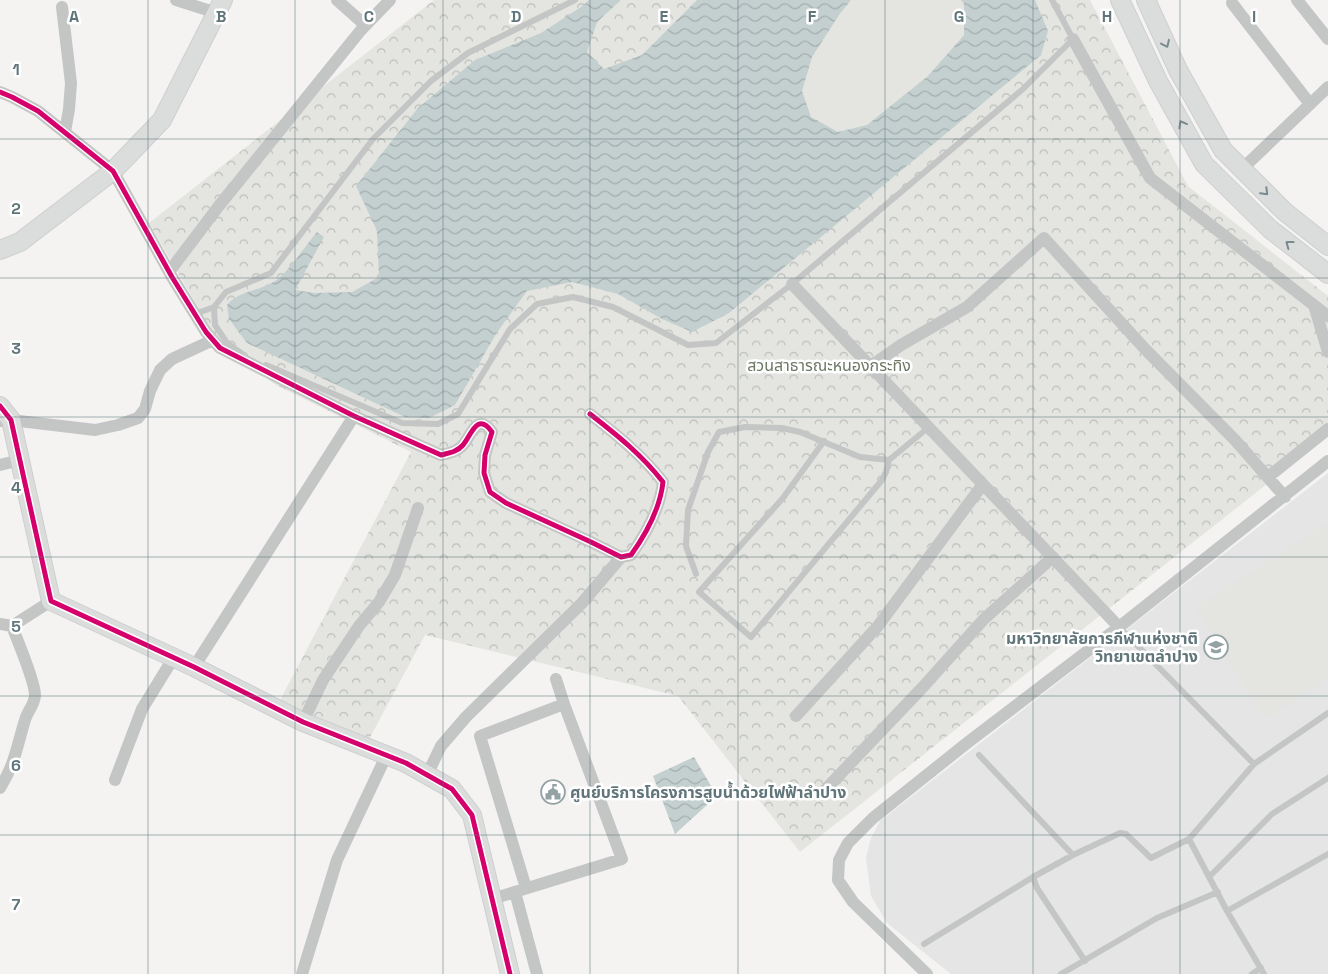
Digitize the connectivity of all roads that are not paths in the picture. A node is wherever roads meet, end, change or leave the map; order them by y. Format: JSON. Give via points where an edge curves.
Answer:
{"nodes":[{"id":1,"x":176,"y":0,"type":"edge"},
{"id":2,"x":337,"y":0,"type":"edge"},
{"id":3,"x":390,"y":0,"type":"edge"},
{"id":4,"x":575,"y":0,"type":"edge"},
{"id":5,"x":1052,"y":0,"type":"edge"},
{"id":6,"x":1120,"y":0,"type":"edge"},
{"id":7,"x":1297,"y":0,"type":"edge"},
{"id":8,"x":1148,"y":1,"type":"edge"},
{"id":9,"x":1232,"y":3,"type":"dead end"},
{"id":10,"x":220,"y":6,"type":"edge"},
{"id":11,"x":62,"y":7,"type":"dead end"},
{"id":12,"x":365,"y":25,"type":"junction"},
{"id":13,"x":1074,"y":39,"type":"junction"},
{"id":14,"x":1328,"y":39,"type":"edge"},
{"id":15,"x":1328,"y":88,"type":"edge"},
{"id":16,"x":0,"y":92,"type":"edge"},
{"id":17,"x":1310,"y":104,"type":"junction"},
{"id":18,"x":65,"y":132,"type":"junction"},
{"id":19,"x":1242,"y":169,"type":"junction"},
{"id":20,"x":113,"y":171,"type":"junction"},
{"id":21,"x":1328,"y":246,"type":"edge"},
{"id":22,"x":0,"y":250,"type":"edge"},
{"id":23,"x":169,"y":272,"type":"junction"},
{"id":24,"x":1328,"y":274,"type":"edge"},
{"id":25,"x":792,"y":284,"type":"junction"},
{"id":26,"x":1314,"y":305,"type":"junction"},
{"id":27,"x":214,"y":307,"type":"junction"},
{"id":28,"x":195,"y":314,"type":"junction"},
{"id":29,"x":1328,"y":316,"type":"edge"},
{"id":30,"x":213,"y":340,"type":"junction"},
{"id":31,"x":1328,"y":352,"type":"edge"},
{"id":32,"x":871,"y":366,"type":"junction"},
{"id":33,"x":0,"y":406,"type":"edge"},
{"id":34,"x":590,"y":414,"type":"dead end"},
{"id":35,"x":354,"y":416,"type":"junction"},
{"id":36,"x":5,"y":420,"type":"edge"},
{"id":37,"x":929,"y":427,"type":"junction"},
{"id":38,"x":1328,"y":429,"type":"edge"},
{"id":39,"x":824,"y":442,"type":"junction"},
{"id":40,"x":20,"y":460,"type":"junction"},
{"id":41,"x":889,"y":460,"type":"junction"},
{"id":42,"x":1328,"y":461,"type":"edge"},
{"id":43,"x":0,"y":465,"type":"edge"},
{"id":44,"x":1268,"y":477,"type":"junction"},
{"id":45,"x":983,"y":484,"type":"junction"},
{"id":46,"x":1285,"y":497,"type":"junction"},
{"id":47,"x":418,"y":508,"type":"dead end"},
{"id":48,"x":1053,"y":557,"type":"junction"},
{"id":49,"x":621,"y":558,"type":"junction"},
{"id":50,"x":696,"y":574,"type":"dead end"},
{"id":51,"x":50,"y":601,"type":"junction"},
{"id":52,"x":6,"y":625,"type":"edge"},
{"id":53,"x":1119,"y":627,"type":"junction"},
{"id":54,"x":174,"y":657,"type":"junction"},
{"id":55,"x":194,"y":667,"type":"junction"},
{"id":56,"x":556,"y":679,"type":"dead end"},
{"id":57,"x":564,"y":704,"type":"junction"},
{"id":58,"x":1328,"y":713,"type":"edge"},
{"id":59,"x":796,"y":716,"type":"dead end"},
{"id":60,"x":304,"y":722,"type":"junction"},
{"id":61,"x":387,"y":754,"type":"junction"},
{"id":62,"x":979,"y":755,"type":"dead end"},
{"id":63,"x":1254,"y":764,"type":"junction"},
{"id":64,"x":427,"y":775,"type":"junction"},
{"id":65,"x":1328,"y":778,"type":"edge"},
{"id":66,"x":115,"y":780,"type":"dead end"},
{"id":67,"x":0,"y":788,"type":"edge"},
{"id":68,"x":826,"y":789,"type":"dead end"},
{"id":69,"x":1189,"y":840,"type":"junction"},
{"id":70,"x":1328,"y":854,"type":"edge"},
{"id":71,"x":1073,"y":855,"type":"junction"},
{"id":72,"x":1209,"y":876,"type":"junction"},
{"id":73,"x":1033,"y":877,"type":"junction"},
{"id":74,"x":521,"y":890,"type":"junction"},
{"id":75,"x":1218,"y":892,"type":"junction"},
{"id":76,"x":492,"y":899,"type":"junction"},
{"id":77,"x":1227,"y":911,"type":"junction"},
{"id":78,"x":924,"y":944,"type":"dead end"},
{"id":79,"x":1085,"y":961,"type":"junction"},
{"id":80,"x":1262,"y":971,"type":"edge"},
{"id":81,"x":302,"y":974,"type":"edge"},
{"id":82,"x":510,"y":974,"type":"edge"},
{"id":83,"x":537,"y":974,"type":"edge"},
{"id":84,"x":927,"y":974,"type":"edge"},
{"id":85,"x":1061,"y":974,"type":"edge"},
{"id":86,"x":1252,"y":974,"type":"edge"}],
"edges":[{"from":1,"to":10,"type":"street"},
{"from":2,"to":12,"type":"street"},
{"from":3,"to":12,"type":"street"},
{"from":4,"to":27,"type":"lane","via":[[468,53],[431,81],[374,139],[270,272],[226,292]]},
{"from":5,"to":13,"type":"lane"},
{"from":24,"to":6,"type":"street","one_way":true,"via":[[1270,229],[1204,164],[1158,81]]},
{"from":7,"to":14,"type":"street"},
{"from":8,"to":19,"type":"street","one_way":true,"via":[[1178,70],[1222,150]]},
{"from":9,"to":17,"type":"street"},
{"from":10,"to":20,"type":"street","via":[[162,120]]},
{"from":11,"to":18,"type":"street","via":[[71,83]]},
{"from":12,"to":23,"type":"street"},
{"from":13,"to":25,"type":"lane","via":[[1023,89]]},
{"from":13,"to":26,"type":"street","via":[[1150,178]]},
{"from":15,"to":17,"type":"street"},
{"from":16,"to":18,"type":"street","via":[[38,111]]},
{"from":17,"to":19,"type":"street"},
{"from":18,"to":20,"type":"street"},
{"from":19,"to":21,"type":"street","one_way":true,"via":[[1285,212]]},
{"from":20,"to":22,"type":"street","via":[[20,242]]},
{"from":20,"to":23,"type":"street"},
{"from":23,"to":28,"type":"street"},
{"from":25,"to":27,"type":"lane","via":[[716,343],[688,345],[614,307],[573,297],[537,304],[510,329],[458,414],[438,424],[402,423],[246,357],[227,343],[215,325]]},
{"from":25,"to":32,"type":"street"},
{"from":26,"to":29,"type":"street"},
{"from":26,"to":31,"type":"street"},
{"from":27,"to":28,"type":"lane"},
{"from":28,"to":30,"type":"street"},
{"from":30,"to":35,"type":"street","via":[[220,348]]},
{"from":30,"to":36,"type":"street","via":[[172,359],[160,370],[145,409],[138,418],[94,430]]},
{"from":32,"to":37,"type":"street"},
{"from":32,"to":44,"type":"street","via":[[967,307],[1044,238]]},
{"from":33,"to":36,"type":"street"},
{"from":34,"to":49,"type":"street","via":[[624,440],[663,482],[656,513],[630,555]]},
{"from":35,"to":49,"type":"street","via":[[442,455],[453,453],[462,446],[474,426],[488,426],[492,432],[484,473],[490,492],[506,503]]},
{"from":35,"to":55,"type":"street"},
{"from":36,"to":40,"type":"street"},
{"from":37,"to":41,"type":"lane"},
{"from":37,"to":45,"type":"street"},
{"from":38,"to":44,"type":"street"},
{"from":39,"to":41,"type":"lane","via":[[860,457]]},
{"from":39,"to":41,"type":"lane","via":[[783,498],[699,592],[751,637],[882,480]]},
{"from":39,"to":50,"type":"lane","via":[[782,428],[745,427],[719,432],[708,452],[688,510],[686,546]]},
{"from":40,"to":43,"type":"street"},
{"from":40,"to":51,"type":"street"},
{"from":42,"to":46,"type":"street"},
{"from":44,"to":46,"type":"street"},
{"from":45,"to":48,"type":"street"},
{"from":45,"to":59,"type":"street","via":[[878,626]]},
{"from":46,"to":53,"type":"street"},
{"from":47,"to":60,"type":"street","via":[[395,575],[323,680]]},
{"from":48,"to":53,"type":"street"},
{"from":48,"to":68,"type":"street","via":[[984,619]]},
{"from":49,"to":64,"type":"street","via":[[582,603],[460,724],[441,746]]},
{"from":51,"to":52,"type":"street"},
{"from":51,"to":54,"type":"street"},
{"from":52,"to":67,"type":"street","via":[[34,686],[35,697],[25,719],[18,751]]},
{"from":53,"to":63,"type":"lane"},
{"from":53,"to":84,"type":"street","via":[[872,818],[848,843],[839,860],[838,880],[853,902]]},
{"from":54,"to":55,"type":"street"},
{"from":54,"to":66,"type":"street","via":[[142,708]]},
{"from":55,"to":60,"type":"street"},
{"from":56,"to":57,"type":"street"},
{"from":57,"to":74,"type":"street","via":[[480,736]]},
{"from":57,"to":74,"type":"street","via":[[622,859]]},
{"from":58,"to":63,"type":"lane"},
{"from":60,"to":61,"type":"street"},
{"from":61,"to":64,"type":"street"},
{"from":61,"to":81,"type":"street","via":[[336,860]]},
{"from":62,"to":71,"type":"lane"},
{"from":63,"to":69,"type":"lane"},
{"from":64,"to":76,"type":"street","via":[[452,789],[472,815]]},
{"from":65,"to":72,"type":"lane","via":[[1272,814]]},
{"from":69,"to":71,"type":"lane","via":[[1151,858],[1126,834],[1120,833]]},
{"from":69,"to":72,"type":"lane"},
{"from":70,"to":77,"type":"lane"},
{"from":71,"to":73,"type":"lane"},
{"from":72,"to":75,"type":"lane"},
{"from":73,"to":78,"type":"lane"},
{"from":73,"to":79,"type":"lane"},
{"from":74,"to":76,"type":"street"},
{"from":74,"to":83,"type":"street"},
{"from":75,"to":77,"type":"lane"},
{"from":75,"to":79,"type":"lane","via":[[1158,918]]},
{"from":76,"to":82,"type":"street"},
{"from":77,"to":80,"type":"lane"},
{"from":79,"to":85,"type":"lane"},
{"from":80,"to":86,"type":"lane"}]}
